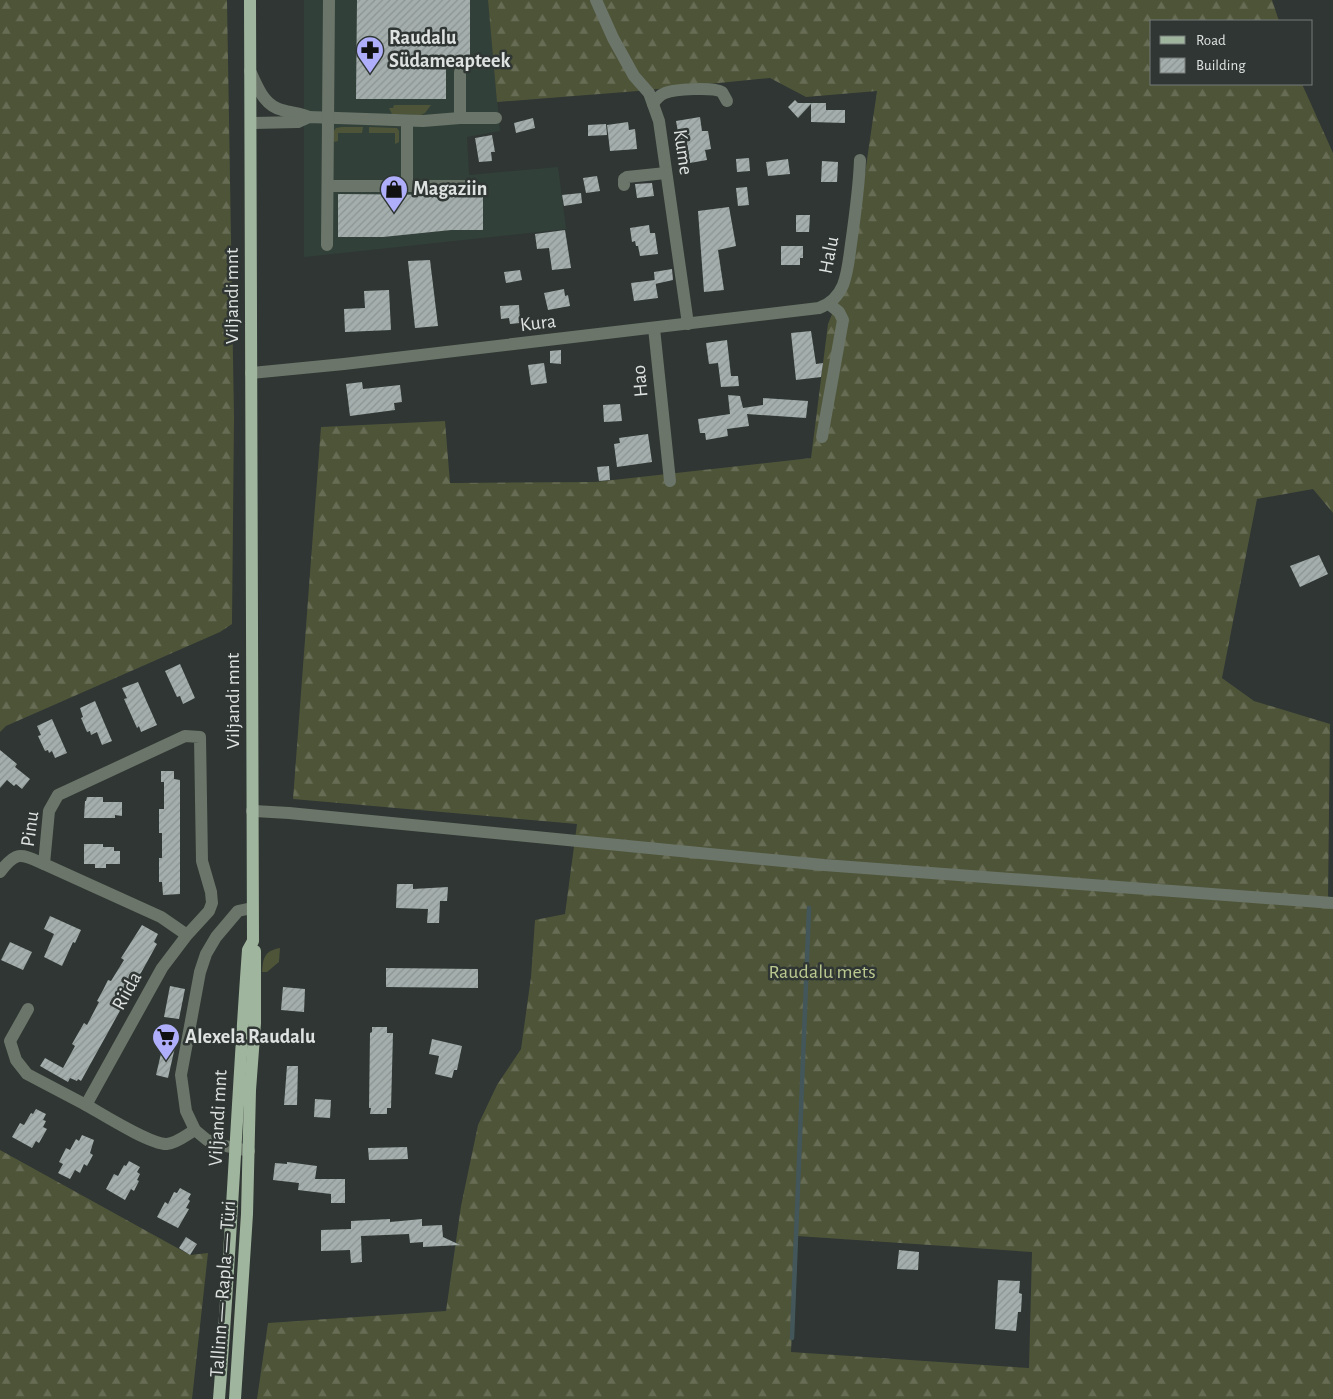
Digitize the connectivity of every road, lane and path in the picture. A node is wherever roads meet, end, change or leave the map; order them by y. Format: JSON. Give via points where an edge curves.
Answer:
{"nodes":[{"id":1,"x":250,"y":0,"type":"edge"},
{"id":2,"x":329,"y":0,"type":"edge"},
{"id":3,"x":596,"y":0,"type":"edge"},
{"id":4,"x":250,"y":71,"type":"junction"},
{"id":5,"x":460,"y":72,"type":"dead end"},
{"id":6,"x":727,"y":102,"type":"dead end"},
{"id":7,"x":653,"y":104,"type":"junction"},
{"id":8,"x":309,"y":117,"type":"junction"},
{"id":9,"x":329,"y":118,"type":"junction"},
{"id":10,"x":460,"y":118,"type":"junction"},
{"id":11,"x":496,"y":118,"type":"dead end"},
{"id":12,"x":407,"y":121,"type":"junction"},
{"id":13,"x":250,"y":123,"type":"junction"},
{"id":14,"x":860,"y":160,"type":"dead end"},
{"id":15,"x":666,"y":173,"type":"junction"},
{"id":16,"x":624,"y":185,"type":"dead end"},
{"id":17,"x":328,"y":186,"type":"junction"},
{"id":18,"x":407,"y":186,"type":"junction"},
{"id":19,"x":465,"y":186,"type":"dead end"},
{"id":20,"x":327,"y":245,"type":"dead end"},
{"id":21,"x":829,"y":304,"type":"junction"},
{"id":22,"x":688,"y":324,"type":"junction"},
{"id":23,"x":654,"y":328,"type":"junction"},
{"id":24,"x":251,"y":373,"type":"junction"},
{"id":25,"x":822,"y":437,"type":"dead end"},
{"id":26,"x":670,"y":481,"type":"dead end"},
{"id":27,"x":200,"y":737,"type":"joint"},
{"id":28,"x":252,"y":811,"type":"junction"},
{"id":29,"x":44,"y":864,"type":"junction"},
{"id":30,"x":0,"y":872,"type":"edge"},
{"id":31,"x":1333,"y":903,"type":"edge"},
{"id":32,"x":252,"y":908,"type":"junction"},
{"id":33,"x":187,"y":936,"type":"junction"},
{"id":34,"x":253,"y":941,"type":"junction"},
{"id":35,"x":28,"y":1009,"type":"dead end"},
{"id":36,"x":5,"y":1041,"type":"edge"},
{"id":37,"x":86,"y":1106,"type":"junction"},
{"id":38,"x":195,"y":1130,"type":"junction"},
{"id":39,"x":235,"y":1149,"type":"junction"},
{"id":40,"x":249,"y":1151,"type":"junction"},
{"id":41,"x":224,"y":1346,"type":"junction"},
{"id":42,"x":213,"y":1399,"type":"edge"},
{"id":43,"x":219,"y":1399,"type":"edge"},
{"id":44,"x":235,"y":1399,"type":"edge"}],
"edges":[{"from":1,"to":4,"type":"main road","name":"Viljandi mnt"},
{"from":2,"to":9,"type":"street"},
{"from":3,"to":7,"type":"street","name":"Kume","via":[[613,38]]},
{"from":4,"to":8,"type":"street","via":[[266,102],[283,111]]},
{"from":4,"to":13,"type":"main road","name":"Viljandi mnt"},
{"from":5,"to":10,"type":"street"},
{"from":6,"to":7,"type":"street","via":[[722,92],[713,89],[669,92],[659,96]]},
{"from":7,"to":15,"type":"street","name":"Kume","via":[[659,121]]},
{"from":8,"to":9,"type":"street"},
{"from":8,"to":13,"type":"street","via":[[298,122]]},
{"from":9,"to":12,"type":"street"},
{"from":9,"to":17,"type":"street"},
{"from":10,"to":11,"type":"street"},
{"from":10,"to":12,"type":"street"},
{"from":12,"to":18,"type":"street"},
{"from":13,"to":24,"type":"main road","name":"Viljandi mnt"},
{"from":14,"to":21,"type":"street","name":"Halu","via":[[858,200],[847,273],[843,286]]},
{"from":15,"to":16,"type":"street","via":[[626,177]]},
{"from":15,"to":22,"type":"street","name":"Kume"},
{"from":17,"to":18,"type":"street"},
{"from":17,"to":20,"type":"street"},
{"from":18,"to":19,"type":"street"},
{"from":21,"to":22,"type":"street","name":"Kura"},
{"from":21,"to":25,"type":"street","name":"Halu","via":[[843,320]]},
{"from":22,"to":23,"type":"street","name":"Kura"},
{"from":23,"to":24,"type":"street","name":"Kura"},
{"from":23,"to":26,"type":"street","name":"Hao"},
{"from":24,"to":28,"type":"main road","name":"Viljandi mnt"},
{"from":27,"to":29,"type":"street","name":"Pinu","via":[[186,736],[58,795],[49,811]]},
{"from":27,"to":33,"type":"street","name":"Riida","via":[[202,861],[212,903]]},
{"from":28,"to":31,"type":"street","via":[[824,865]]},
{"from":28,"to":32,"type":"main road","name":"Viljandi mnt"},
{"from":29,"to":30,"type":"street","via":[[23,855],[15,856]]},
{"from":29,"to":33,"type":"street","name":"Pinu","via":[[160,917]]},
{"from":32,"to":34,"type":"main road","name":"Viljandi mnt"},
{"from":32,"to":38,"type":"street","via":[[238,911],[227,923],[206,954],[200,972],[181,1075],[186,1111]]},
{"from":33,"to":37,"type":"street","name":"Riida","via":[[162,968]]},
{"from":34,"to":39,"type":"main road","name":"Viljandi mnt","via":[[248,950]]},
{"from":34,"to":40,"type":"main road","name":"Tallinn — Rapla — Türi","via":[[256,954],[255,1013]]},
{"from":35,"to":36,"type":"street"},
{"from":36,"to":37,"type":"street","via":[[27,1074]]},
{"from":37,"to":38,"type":"street","via":[[152,1141],[164,1144],[173,1143]]},
{"from":38,"to":39,"type":"street","via":[[207,1140]]},
{"from":39,"to":40,"type":"street"},
{"from":39,"to":41,"type":"main road","name":"Viljandi mnt"},
{"from":40,"to":44,"type":"main road","name":"Tallinn — Rapla — Türi"},
{"from":41,"to":42,"type":"street"},
{"from":41,"to":43,"type":"main road","name":"Viljandi mnt"}]}
